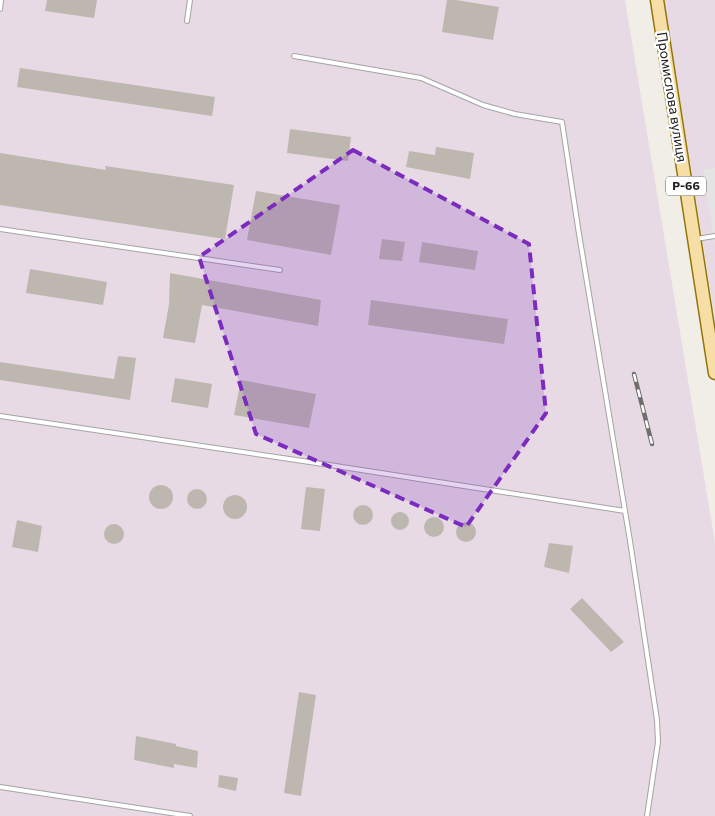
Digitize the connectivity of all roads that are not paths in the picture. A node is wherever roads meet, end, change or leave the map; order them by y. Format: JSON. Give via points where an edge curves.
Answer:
{"nodes":[{"id":1,"x":1,"y":0,"type":"edge"},
{"id":2,"x":190,"y":0,"type":"edge"},
{"id":3,"x":657,"y":0,"type":"edge"},
{"id":4,"x":0,"y":9,"type":"edge"},
{"id":5,"x":187,"y":21,"type":"dead end"},
{"id":6,"x":294,"y":56,"type":"dead end"},
{"id":7,"x":0,"y":229,"type":"edge"},
{"id":8,"x":715,"y":236,"type":"edge"},
{"id":9,"x":694,"y":240,"type":"junction"},
{"id":10,"x":280,"y":270,"type":"dead end"},
{"id":11,"x":712,"y":339,"type":"edge"},
{"id":12,"x":715,"y":373,"type":"edge"},
{"id":13,"x":0,"y":416,"type":"edge"},
{"id":14,"x":625,"y":511,"type":"junction"},
{"id":15,"x":0,"y":787,"type":"edge"},
{"id":16,"x":190,"y":816,"type":"edge"},
{"id":17,"x":647,"y":816,"type":"edge"}],
"edges":[{"from":1,"to":4,"type":"lane"},
{"from":2,"to":5,"type":"lane"},
{"from":3,"to":9,"type":"main road","name":"Промислова вулиця","number":"Р-66"},
{"from":6,"to":14,"type":"lane","via":[[421,78],[483,105],[562,122]]},
{"from":7,"to":10,"type":"lane"},
{"from":8,"to":9,"type":"lane"},
{"from":9,"to":11,"type":"main road","name":"Промислова вулиця","number":"Р-66"},
{"from":11,"to":12,"type":"main road","name":"Промислова вулиця","number":"Р-66"},
{"from":13,"to":14,"type":"lane"},
{"from":14,"to":17,"type":"lane","via":[[657,720],[658,742]]},
{"from":15,"to":16,"type":"lane"}]}
